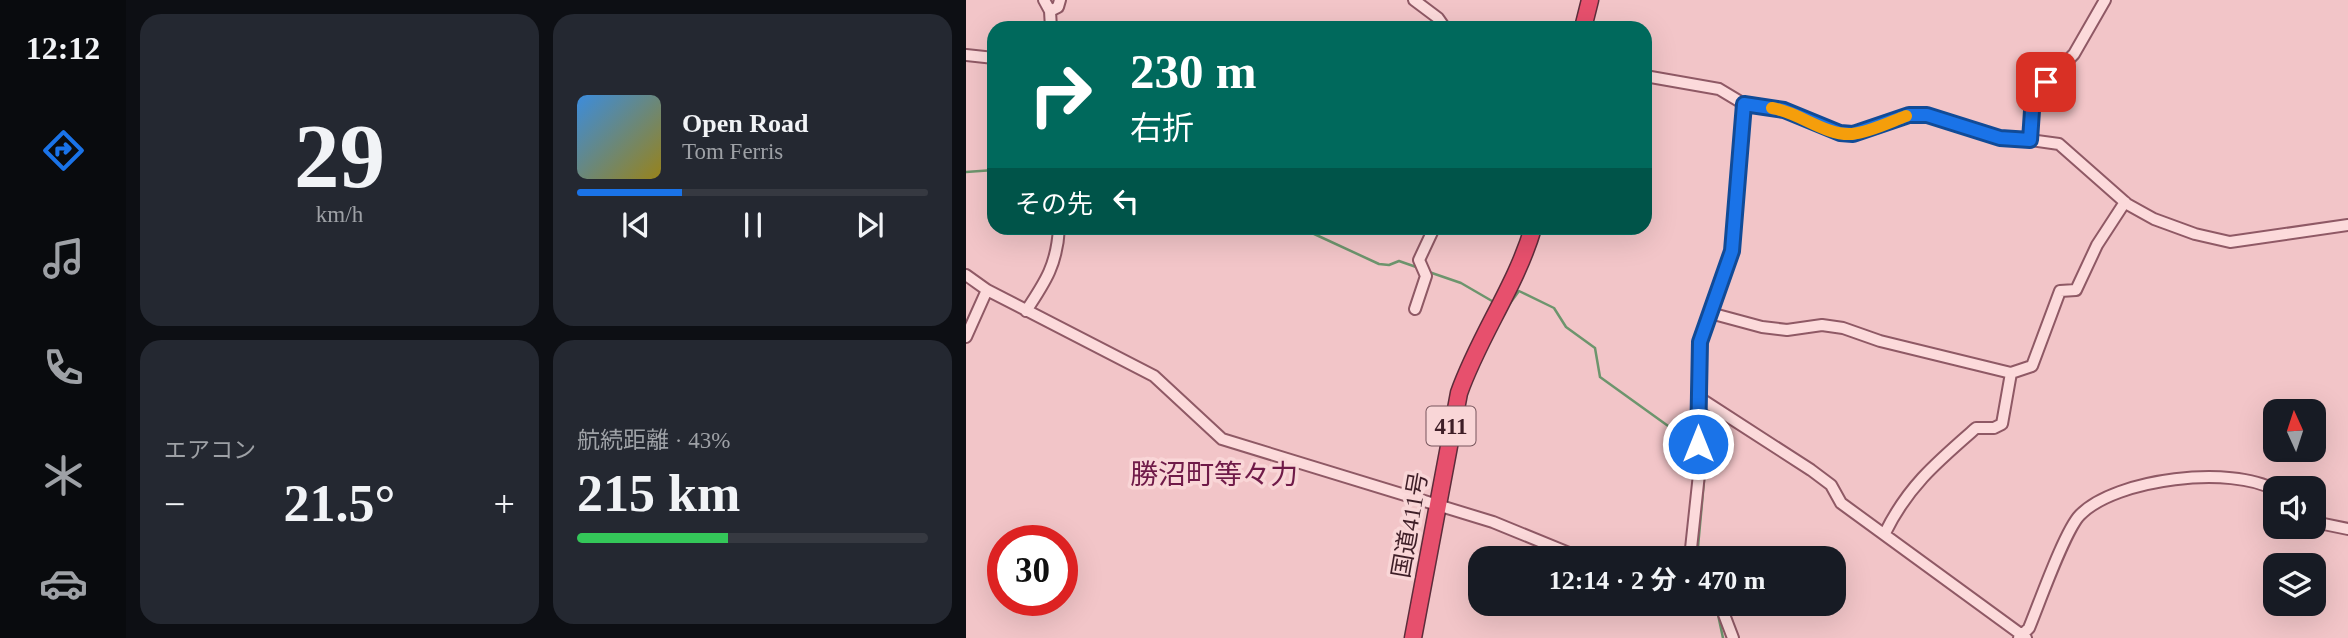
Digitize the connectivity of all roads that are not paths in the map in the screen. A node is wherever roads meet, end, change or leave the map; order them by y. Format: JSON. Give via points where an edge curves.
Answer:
{"nodes":[{"id":1,"x":1044,"y":0,"type":"edge"},
{"id":2,"x":1060,"y":0,"type":"edge"},
{"id":3,"x":1414,"y":0,"type":"edge"},
{"id":4,"x":1590,"y":0,"type":"edge"},
{"id":5,"x":2105,"y":0,"type":"edge"},
{"id":6,"x":1050,"y":11,"type":"junction"},
{"id":7,"x":1051,"y":21,"type":"edge"},
{"id":8,"x":1440,"y":21,"type":"edge"},
{"id":9,"x":1585,"y":21,"type":"edge"},
{"id":10,"x":966,"y":55,"type":"edge"},
{"id":11,"x":987,"y":57,"type":"edge"},
{"id":12,"x":1652,"y":77,"type":"edge"},
{"id":13,"x":1744,"y":104,"type":"junction"},
{"id":14,"x":2030,"y":140,"type":"junction"},
{"id":15,"x":2124,"y":202,"type":"junction"},
{"id":16,"x":2348,"y":225,"type":"edge"},
{"id":17,"x":1059,"y":235,"type":"edge"},
{"id":18,"x":1431,"y":235,"type":"edge"},
{"id":19,"x":1531,"y":235,"type":"edge"},
{"id":20,"x":966,"y":275,"type":"edge"},
{"id":21,"x":987,"y":290,"type":"junction"},
{"id":22,"x":1415,"y":309,"type":"dead end"},
{"id":23,"x":1026,"y":311,"type":"junction"},
{"id":24,"x":1710,"y":313,"type":"junction"},
{"id":25,"x":966,"y":337,"type":"edge"},
{"id":26,"x":2011,"y":373,"type":"junction"},
{"id":27,"x":1698,"y":397,"type":"junction"},
{"id":28,"x":2263,"y":484,"type":"edge"},
{"id":29,"x":1438,"y":505,"type":"junction"},
{"id":30,"x":2326,"y":524,"type":"edge"},
{"id":31,"x":2348,"y":529,"type":"edge"},
{"id":32,"x":1885,"y":533,"type":"junction"},
{"id":33,"x":1552,"y":546,"type":"edge"},
{"id":34,"x":1691,"y":546,"type":"edge"},
{"id":35,"x":1725,"y":616,"type":"edge"},
{"id":36,"x":2023,"y":637,"type":"edge"},
{"id":37,"x":1413,"y":638,"type":"edge"},
{"id":38,"x":1733,"y":638,"type":"edge"}],
"edges":[{"from":1,"to":6,"type":"street"},
{"from":2,"to":6,"type":"street"},
{"from":3,"to":8,"type":"street"},
{"from":4,"to":9,"type":"highway"},
{"from":5,"to":14,"type":"street","via":[[2074,54],[2033,96]]},
{"from":6,"to":7,"type":"street"},
{"from":10,"to":11,"type":"street"},
{"from":12,"to":13,"type":"street","via":[[1719,89]]},
{"from":13,"to":14,"type":"street","via":[[1784,110],[1840,133],[1853,134],[1909,115],[1927,115],[2000,138]]},
{"from":13,"to":24,"type":"street","via":[[1732,251]]},
{"from":14,"to":15,"type":"street","via":[[2059,144]]},
{"from":15,"to":16,"type":"street","via":[[2154,219],[2230,242]]},
{"from":15,"to":26,"type":"street","via":[[2076,290],[2060,290],[2032,366]]},
{"from":17,"to":23,"type":"street","via":[[1058,254]]},
{"from":18,"to":22,"type":"street","via":[[1419,260],[1426,276]]},
{"from":19,"to":29,"type":"highway","name":"国道411号","number":"411","via":[[1517,273],[1458,393]]},
{"from":20,"to":21,"type":"street"},
{"from":21,"to":23,"type":"street"},
{"from":21,"to":25,"type":"street"},
{"from":23,"to":29,"type":"street","via":[[1154,376],[1222,439]]},
{"from":24,"to":26,"type":"street","via":[[1787,330],[1822,325],[1843,328]]},
{"from":24,"to":27,"type":"street","via":[[1700,342]]},
{"from":26,"to":32,"type":"street","via":[[2002,424],[1976,428],[1921,475]]},
{"from":27,"to":32,"type":"street","via":[[1811,470],[1830,485],[1842,503]]},
{"from":27,"to":34,"type":"street","via":[[1699,474]]},
{"from":28,"to":36,"type":"street","via":[[2255,480],[2154,482],[2092,506],[2076,521]]},
{"from":29,"to":33,"type":"street"},
{"from":29,"to":37,"type":"highway","name":"国道411号","number":"411"},
{"from":30,"to":31,"type":"street"},
{"from":32,"to":36,"type":"street"},
{"from":35,"to":38,"type":"street"}]}
